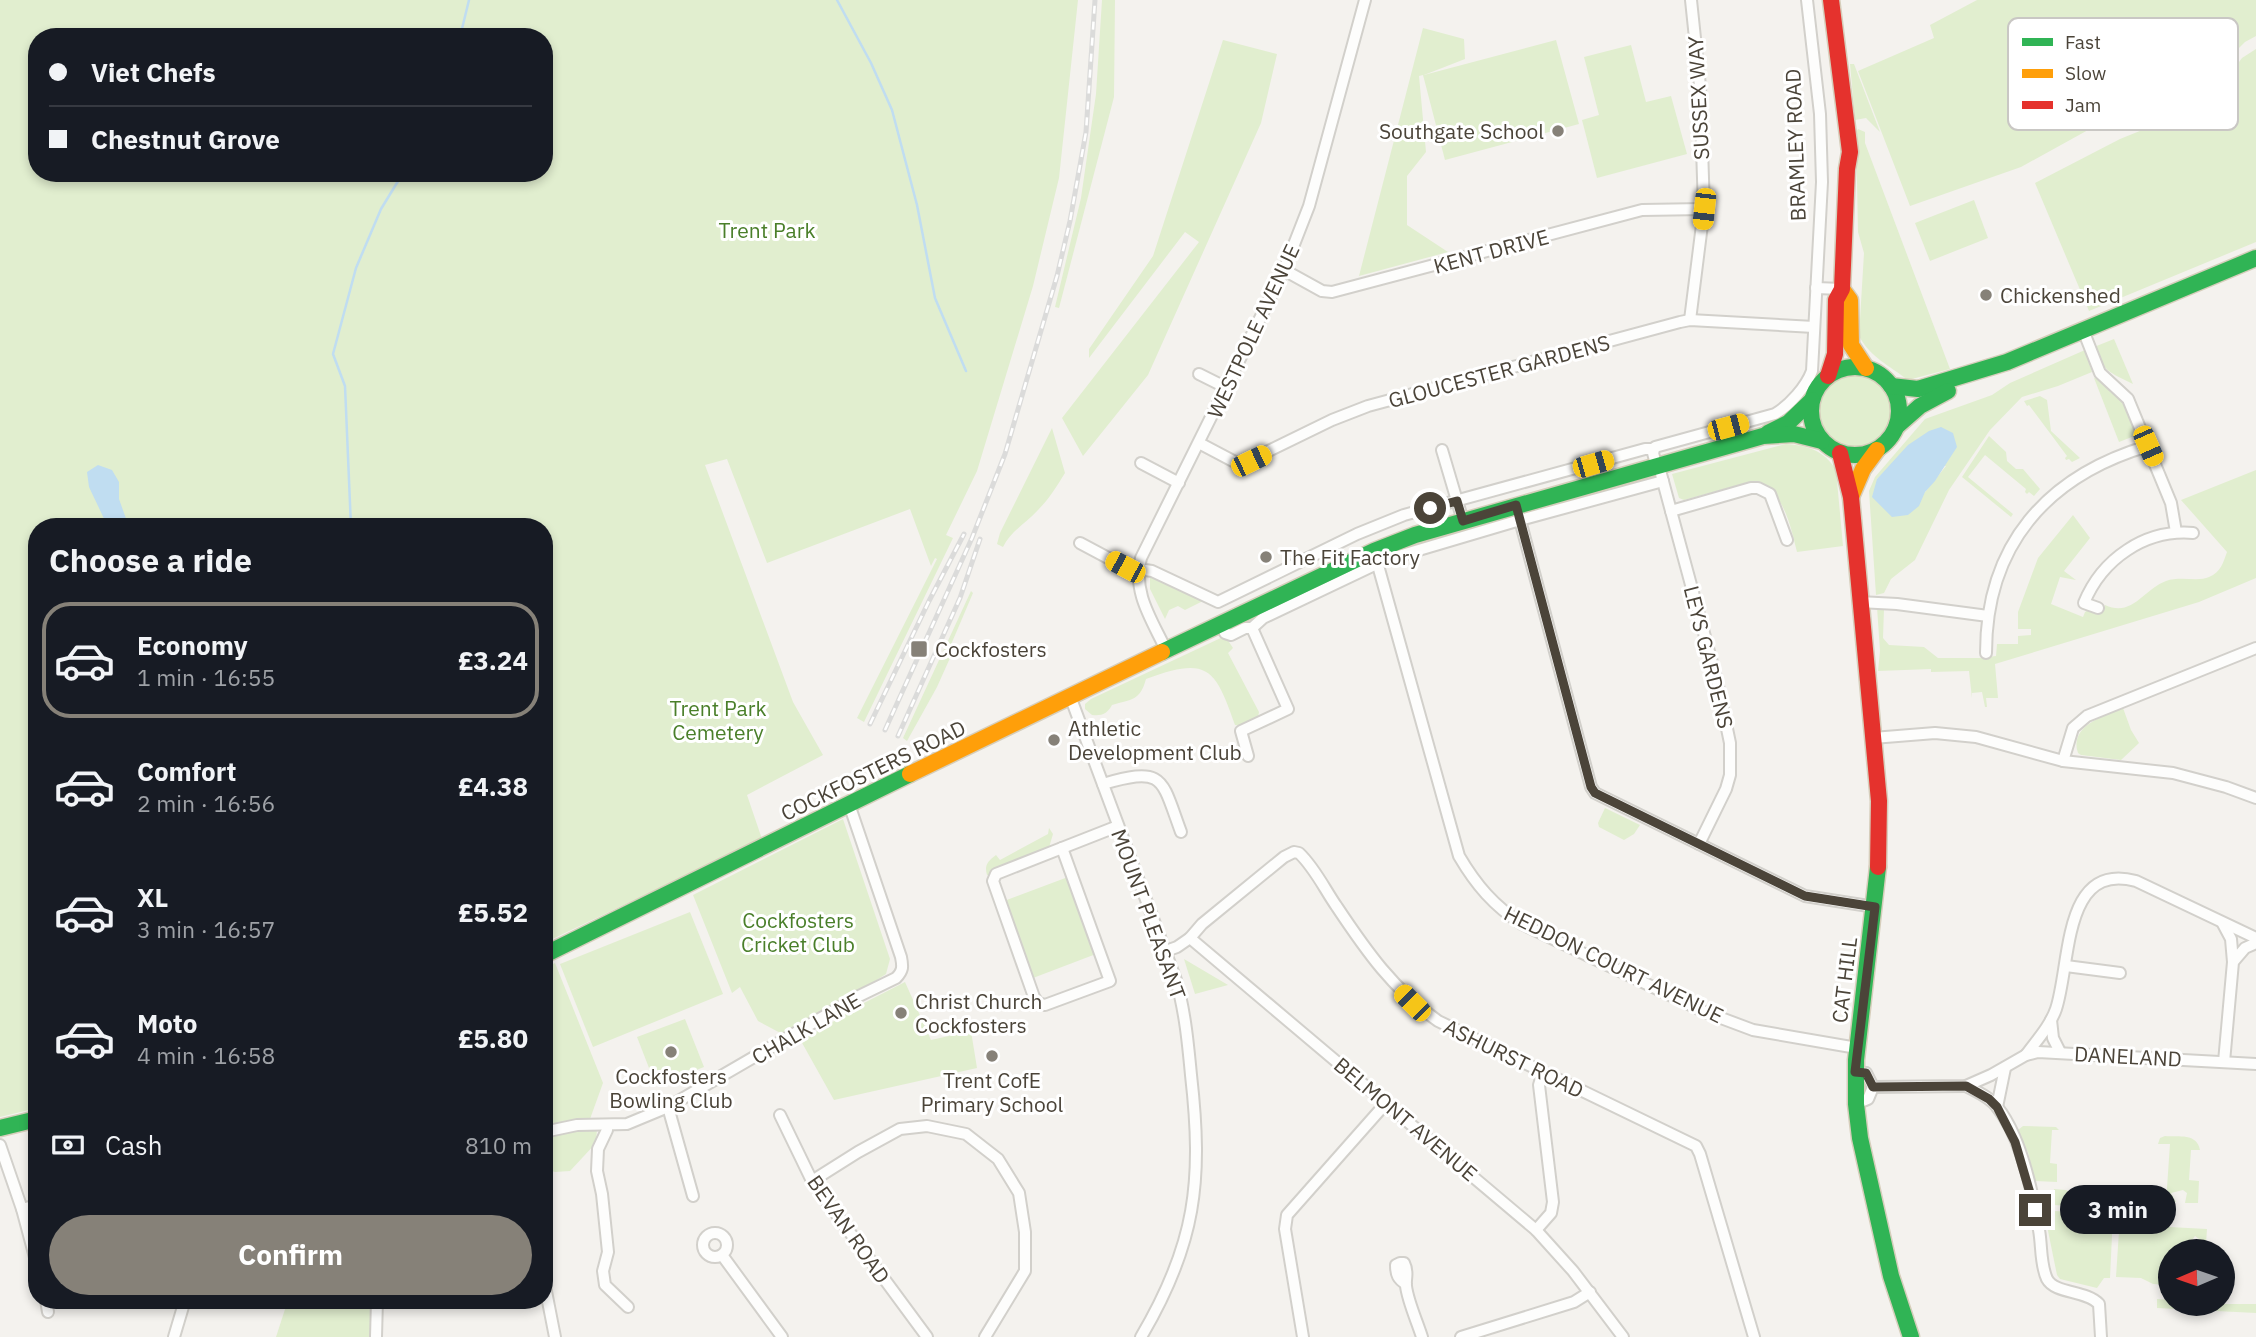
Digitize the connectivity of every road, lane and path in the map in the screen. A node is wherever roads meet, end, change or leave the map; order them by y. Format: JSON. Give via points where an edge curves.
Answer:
{"nodes":[{"id":1,"x":1365,"y":0,"type":"edge"},
{"id":2,"x":1691,"y":0,"type":"edge"},
{"id":3,"x":1807,"y":0,"type":"edge"},
{"id":4,"x":1831,"y":0,"type":"edge"},
{"id":5,"x":1704,"y":209,"type":"junction"},
{"id":6,"x":2256,"y":258,"type":"edge"},
{"id":7,"x":1284,"y":270,"type":"junction"},
{"id":8,"x":1816,"y":288,"type":"junction"},
{"id":9,"x":1842,"y":289,"type":"junction"},
{"id":10,"x":1690,"y":320,"type":"junction"},
{"id":11,"x":1814,"y":327,"type":"junction"},
{"id":12,"x":2082,"y":330,"type":"junction"},
{"id":13,"x":2007,"y":362,"type":"junction"},
{"id":14,"x":1866,"y":368,"type":"junction"},
{"id":15,"x":1199,"y":374,"type":"dead end"},
{"id":16,"x":1828,"y":376,"type":"junction"},
{"id":17,"x":1891,"y":386,"type":"junction"},
{"id":18,"x":1227,"y":388,"type":"junction"},
{"id":19,"x":1812,"y":400,"type":"junction"},
{"id":20,"x":1896,"y":427,"type":"junction"},
{"id":21,"x":1763,"y":436,"type":"junction"},
{"id":22,"x":1822,"y":441,"type":"junction"},
{"id":23,"x":1199,"y":443,"type":"junction"},
{"id":24,"x":2148,"y":446,"type":"junction"},
{"id":25,"x":1653,"y":449,"type":"junction"},
{"id":26,"x":1442,"y":450,"type":"dead end"},
{"id":27,"x":1877,"y":450,"type":"junction"},
{"id":28,"x":1840,"y":453,"type":"junction"},
{"id":29,"x":1141,"y":463,"type":"dead end"},
{"id":30,"x":1568,"y":471,"type":"junction"},
{"id":31,"x":1659,"y":472,"type":"junction"},
{"id":32,"x":1179,"y":483,"type":"junction"},
{"id":33,"x":1572,"y":491,"type":"junction"},
{"id":34,"x":1850,"y":497,"type":"junction"},
{"id":35,"x":1457,"y":501,"type":"junction"},
{"id":36,"x":1671,"y":511,"type":"junction"},
{"id":37,"x":1518,"y":512,"type":"junction"},
{"id":38,"x":1463,"y":521,"type":"junction"},
{"id":39,"x":1376,"y":526,"type":"junction"},
{"id":40,"x":2176,"y":532,"type":"junction"},
{"id":41,"x":2193,"y":533,"type":"dead end"},
{"id":42,"x":1787,"y":540,"type":"dead end"},
{"id":43,"x":1080,"y":543,"type":"dead end"},
{"id":44,"x":1379,"y":554,"type":"junction"},
{"id":45,"x":1138,"y":569,"type":"junction"},
{"id":46,"x":1859,"y":602,"type":"junction"},
{"id":47,"x":2098,"y":608,"type":"dead end"},
{"id":48,"x":1988,"y":616,"type":"junction"},
{"id":49,"x":1221,"y":624,"type":"junction"},
{"id":50,"x":1252,"y":628,"type":"junction"},
{"id":51,"x":2256,"y":648,"type":"edge"},
{"id":52,"x":1166,"y":650,"type":"junction"},
{"id":53,"x":1986,"y":653,"type":"dead end"},
{"id":54,"x":1070,"y":696,"type":"junction"},
{"id":55,"x":1872,"y":738,"type":"junction"},
{"id":56,"x":1248,"y":756,"type":"dead end"},
{"id":57,"x":2063,"y":761,"type":"junction"},
{"id":58,"x":1103,"y":784,"type":"junction"},
{"id":59,"x":2256,"y":798,"type":"edge"},
{"id":60,"x":849,"y":804,"type":"junction"},
{"id":61,"x":1118,"y":826,"type":"junction"},
{"id":62,"x":1181,"y":832,"type":"dead end"},
{"id":63,"x":1699,"y":844,"type":"junction"},
{"id":64,"x":1062,"y":848,"type":"junction"},
{"id":65,"x":1875,"y":907,"type":"junction"},
{"id":66,"x":2223,"y":924,"type":"junction"},
{"id":67,"x":1190,"y":938,"type":"junction"},
{"id":68,"x":2256,"y":940,"type":"edge"},
{"id":69,"x":553,"y":951,"type":"edge"},
{"id":70,"x":1166,"y":951,"type":"junction"},
{"id":71,"x":2233,"y":962,"type":"junction"},
{"id":72,"x":2066,"y":966,"type":"junction"},
{"id":73,"x":2120,"y":973,"type":"dead end"},
{"id":74,"x":2051,"y":1020,"type":"junction"},
{"id":75,"x":1857,"y":1048,"type":"junction"},
{"id":76,"x":2060,"y":1052,"type":"junction"},
{"id":77,"x":2026,"y":1055,"type":"junction"},
{"id":78,"x":2224,"y":1062,"type":"junction"},
{"id":79,"x":2256,"y":1064,"type":"edge"},
{"id":80,"x":2005,"y":1068,"type":"junction"},
{"id":81,"x":1543,"y":1072,"type":"junction"},
{"id":82,"x":1855,"y":1072,"type":"junction"},
{"id":83,"x":1966,"y":1086,"type":"junction"},
{"id":84,"x":1873,"y":1087,"type":"junction"},
{"id":85,"x":1387,"y":1102,"type":"junction"},
{"id":86,"x":1856,"y":1104,"type":"junction"},
{"id":87,"x":668,"y":1107,"type":"junction"},
{"id":88,"x":1997,"y":1107,"type":"junction"},
{"id":89,"x":780,"y":1115,"type":"dead end"},
{"id":90,"x":28,"y":1121,"type":"edge"},
{"id":91,"x":607,"y":1125,"type":"junction"},
{"id":92,"x":0,"y":1128,"type":"edge"},
{"id":93,"x":553,"y":1130,"type":"edge"},
{"id":94,"x":0,"y":1145,"type":"edge"},
{"id":95,"x":812,"y":1181,"type":"junction"},
{"id":96,"x":693,"y":1196,"type":"dead end"},
{"id":97,"x":28,"y":1207,"type":"edge"},
{"id":98,"x":22,"y":1209,"type":"junction"},
{"id":99,"x":1536,"y":1230,"type":"junction"},
{"id":100,"x":28,"y":1231,"type":"edge"},
{"id":101,"x":722,"y":1255,"type":"dead end"},
{"id":102,"x":1406,"y":1284,"type":"dead end"},
{"id":103,"x":1590,"y":1292,"type":"junction"},
{"id":104,"x":628,"y":1307,"type":"dead end"},
{"id":105,"x":182,"y":1309,"type":"edge"},
{"id":106,"x":377,"y":1309,"type":"edge"},
{"id":107,"x":550,"y":1309,"type":"edge"},
{"id":108,"x":174,"y":1337,"type":"edge"},
{"id":109,"x":376,"y":1337,"type":"edge"},
{"id":110,"x":555,"y":1337,"type":"edge"},
{"id":111,"x":782,"y":1337,"type":"edge"},
{"id":112,"x":927,"y":1337,"type":"edge"},
{"id":113,"x":985,"y":1337,"type":"edge"},
{"id":114,"x":1141,"y":1337,"type":"edge"},
{"id":115,"x":1303,"y":1337,"type":"edge"},
{"id":116,"x":1422,"y":1337,"type":"edge"},
{"id":117,"x":1461,"y":1337,"type":"edge"},
{"id":118,"x":1623,"y":1337,"type":"edge"},
{"id":119,"x":1754,"y":1337,"type":"edge"},
{"id":120,"x":1911,"y":1337,"type":"edge"},
{"id":121,"x":2101,"y":1337,"type":"edge"}],
"edges":[{"from":1,"to":7,"type":"street","name":"WESTPOLE AVENUE","via":[[1310,206]]},
{"from":2,"to":5,"type":"street","name":"SUSSEX WAY","via":[[1700,86]]},
{"from":3,"to":8,"type":"street","name":"BRAMLEY ROAD","via":[[1822,182]]},
{"from":4,"to":9,"type":"main road","via":[[1850,152]]},
{"from":5,"to":7,"type":"street","name":"KENT DRIVE","via":[[1642,210],[1332,292]]},
{"from":5,"to":10,"type":"street","name":"SUSSEX WAY"},
{"from":6,"to":12,"type":"main road"},
{"from":7,"to":18,"type":"street","name":"WESTPOLE AVENUE"},
{"from":8,"to":9,"type":"street"},
{"from":8,"to":11,"type":"street","name":"BRAMLEY ROAD"},
{"from":9,"to":14,"type":"main road","via":[[1850,300],[1851,345]]},
{"from":9,"to":16,"type":"main road","via":[[1836,300],[1835,354]]},
{"from":10,"to":11,"type":"street","name":"GLOUCESTER GARDENS"},
{"from":10,"to":23,"type":"street","name":"GLOUCESTER GARDENS","via":[[1368,406],[1244,463]]},
{"from":11,"to":25,"type":"street","name":"BRAMLEY ROAD","via":[[1812,371],[1784,409]]},
{"from":12,"to":13,"type":"main road"},
{"from":12,"to":24,"type":"street","via":[[2100,373],[2128,399]]},
{"from":13,"to":17,"type":"main road","via":[[1918,389]]},
{"from":13,"to":20,"type":"main road","via":[[1929,399]]},
{"from":14,"to":16,"type":"main road","via":[[1846,368]]},
{"from":14,"to":17,"type":"main road"},
{"from":15,"to":18,"type":"street"},
{"from":16,"to":19,"type":"main road"},
{"from":17,"to":20,"type":"main road","via":[[1899,406]]},
{"from":18,"to":23,"type":"street","name":"WESTPOLE AVENUE"},
{"from":19,"to":21,"type":"main road","name":"COCKFOSTERS ROAD","via":[[1788,423]]},
{"from":19,"to":22,"type":"main road","via":[[1813,424]]},
{"from":20,"to":27,"type":"main road"},
{"from":21,"to":22,"type":"main road","name":"COCKFOSTERS ROAD","via":[[1794,434]]},
{"from":21,"to":31,"type":"main road","name":"COCKFOSTERS ROAD"},
{"from":22,"to":28,"type":"main road"},
{"from":23,"to":32,"type":"street","name":"WESTPOLE AVENUE"},
{"from":24,"to":40,"type":"street","via":[[2171,503]]},
{"from":24,"to":48,"type":"street","via":[[2108,459],[2051,496],[2022,528],[2005,558]]},
{"from":25,"to":30,"type":"street"},
{"from":25,"to":31,"type":"street"},
{"from":26,"to":35,"type":"street"},
{"from":27,"to":28,"type":"main road","via":[[1859,456]]},
{"from":27,"to":34,"type":"main road"},
{"from":28,"to":34,"type":"main road","name":"CAT HILL"},
{"from":29,"to":32,"type":"street"},
{"from":30,"to":33,"type":"street"},
{"from":30,"to":35,"type":"street"},
{"from":31,"to":33,"type":"main road","name":"COCKFOSTERS ROAD"},
{"from":31,"to":36,"type":"street","name":"LEYS GARDENS"},
{"from":31,"to":37,"type":"street","name":"COCKFOSTERS ROAD"},
{"from":32,"to":45,"type":"street","name":"WESTPOLE AVENUE"},
{"from":33,"to":37,"type":"main road","name":"COCKFOSTERS ROAD"},
{"from":34,"to":46,"type":"main road","name":"CAT HILL"},
{"from":35,"to":38,"type":"street"},
{"from":35,"to":39,"type":"street"},
{"from":36,"to":42,"type":"street","via":[[1758,488],[1770,494]]},
{"from":36,"to":63,"type":"street","name":"LEYS GARDENS","via":[[1717,681],[1731,752],[1726,789]]},
{"from":37,"to":38,"type":"main road","name":"COCKFOSTERS ROAD"},
{"from":37,"to":44,"type":"street","name":"COCKFOSTERS ROAD"},
{"from":37,"to":63,"type":"street","via":[[1591,787],[1605,799]]},
{"from":38,"to":44,"type":"main road","name":"COCKFOSTERS ROAD"},
{"from":39,"to":44,"type":"street","name":"HEDDON COURT AVENUE"},
{"from":39,"to":45,"type":"street","via":[[1219,603],[1152,571]]},
{"from":40,"to":41,"type":"street"},
{"from":40,"to":47,"type":"street","via":[[2140,542],[2114,560],[2097,577],[2084,603]]},
{"from":43,"to":45,"type":"street"},
{"from":44,"to":49,"type":"main road","name":"COCKFOSTERS ROAD"},
{"from":44,"to":50,"type":"street","name":"COCKFOSTERS ROAD"},
{"from":44,"to":75,"type":"street","name":"HEDDON COURT AVENUE","via":[[1460,856],[1486,896],[1522,924],[1705,1012],[1771,1034]]},
{"from":45,"to":52,"type":"street","via":[[1141,597]]},
{"from":46,"to":48,"type":"street"},
{"from":46,"to":55,"type":"main road","name":"CAT HILL"},
{"from":48,"to":53,"type":"street"},
{"from":49,"to":50,"type":"street","via":[[1231,635]]},
{"from":49,"to":52,"type":"main road","name":"COCKFOSTERS ROAD"},
{"from":50,"to":56,"type":"street","via":[[1288,709],[1241,731]]},
{"from":51,"to":57,"type":"street","via":[[2087,716],[2073,727]]},
{"from":52,"to":54,"type":"main road","name":"COCKFOSTERS ROAD"},
{"from":54,"to":58,"type":"street","name":"MOUNT PLEASANT"},
{"from":54,"to":60,"type":"main road","name":"COCKFOSTERS ROAD"},
{"from":55,"to":57,"type":"street","via":[[1935,733],[1976,737]]},
{"from":55,"to":65,"type":"main road","name":"CAT HILL","via":[[1880,846]]},
{"from":57,"to":59,"type":"street","via":[[2173,773]]},
{"from":58,"to":61,"type":"street","name":"MOUNT PLEASANT"},
{"from":58,"to":62,"type":"street","via":[[1134,775],[1152,777],[1164,786]]},
{"from":60,"to":69,"type":"main road","name":"COCKFOSTERS ROAD"},
{"from":60,"to":87,"type":"street","name":"CHALK LANE","via":[[903,968],[896,978]]},
{"from":61,"to":64,"type":"street"},
{"from":61,"to":70,"type":"street","name":"MOUNT PLEASANT"},
{"from":63,"to":65,"type":"street","via":[[1805,896]]},
{"from":64,"to":64,"type":"street","via":[[1110,981],[1045,1005],[1034,998],[993,881],[996,874]]},
{"from":65,"to":75,"type":"main road","name":"CAT HILL"},
{"from":66,"to":68,"type":"street"},
{"from":66,"to":71,"type":"street","via":[[2231,939]]},
{"from":66,"to":72,"type":"street","via":[[2136,881],[2102,881],[2091,887],[2077,907]]},
{"from":67,"to":70,"type":"street"},
{"from":67,"to":81,"type":"street","name":"ASHURST ROAD","via":[[1284,857],[1299,853],[1368,953],[1412,1003],[1438,1021]]},
{"from":67,"to":85,"type":"street","name":"BELMONT AVENUE"},
{"from":68,"to":71,"type":"street"},
{"from":70,"to":114,"type":"street","name":"MOUNT PLEASANT","via":[[1185,1024],[1198,1162],[1184,1246],[1169,1288]]},
{"from":71,"to":78,"type":"street"},
{"from":72,"to":73,"type":"street"},
{"from":72,"to":74,"type":"street"},
{"from":74,"to":76,"type":"street"},
{"from":74,"to":77,"type":"street"},
{"from":75,"to":82,"type":"main road","name":"CAT HILL"},
{"from":76,"to":77,"type":"street","name":"DANELAND"},
{"from":76,"to":78,"type":"street","name":"DANELAND"},
{"from":77,"to":80,"type":"street","name":"DANELAND"},
{"from":78,"to":79,"type":"street","name":"DANELAND"},
{"from":80,"to":83,"type":"street","name":"DANELAND"},
{"from":80,"to":88,"type":"street"},
{"from":81,"to":99,"type":"street","via":[[1539,1085],[1553,1202]]},
{"from":81,"to":119,"type":"street","name":"ASHURST ROAD","via":[[1696,1146]]},
{"from":82,"to":84,"type":"street","via":[[1866,1073]]},
{"from":82,"to":86,"type":"main road","name":"CAT HILL"},
{"from":83,"to":84,"type":"street","name":"DANELAND"},
{"from":83,"to":88,"type":"street"},
{"from":84,"to":86,"type":"street","via":[[1868,1098]]},
{"from":85,"to":99,"type":"street","name":"BELMONT AVENUE"},
{"from":85,"to":115,"type":"street","via":[[1287,1215]]},
{"from":86,"to":120,"type":"main road","name":"CAT HILL","via":[[1891,1276]]},
{"from":87,"to":91,"type":"street","name":"CHALK LANE","via":[[627,1124]]},
{"from":87,"to":96,"type":"street"},
{"from":88,"to":121,"type":"street","via":[[2023,1162],[2049,1282],[2096,1300]]},
{"from":89,"to":95,"type":"street","name":"BEVAN ROAD"},
{"from":90,"to":92,"type":"main road"},
{"from":91,"to":93,"type":"street","name":"CHALK LANE"},
{"from":91,"to":104,"type":"street","via":[[598,1149],[597,1171],[608,1252],[603,1271],[606,1285]]},
{"from":94,"to":98,"type":"street"},
{"from":95,"to":112,"type":"street","name":"BEVAN ROAD"},
{"from":95,"to":113,"type":"street","via":[[900,1129],[927,1126],[966,1133],[998,1159],[1019,1193],[1025,1270]]},
{"from":97,"to":98,"type":"street"},
{"from":98,"to":100,"type":"street"},
{"from":99,"to":103,"type":"street","name":"BELMONT AVENUE"},
{"from":101,"to":111,"type":"street"},
{"from":102,"to":116,"type":"street"},
{"from":103,"to":117,"type":"street","via":[[1574,1302]]},
{"from":103,"to":118,"type":"street","name":"BELMONT AVENUE"},
{"from":105,"to":108,"type":"street"},
{"from":106,"to":109,"type":"street"},
{"from":107,"to":110,"type":"street"}]}
